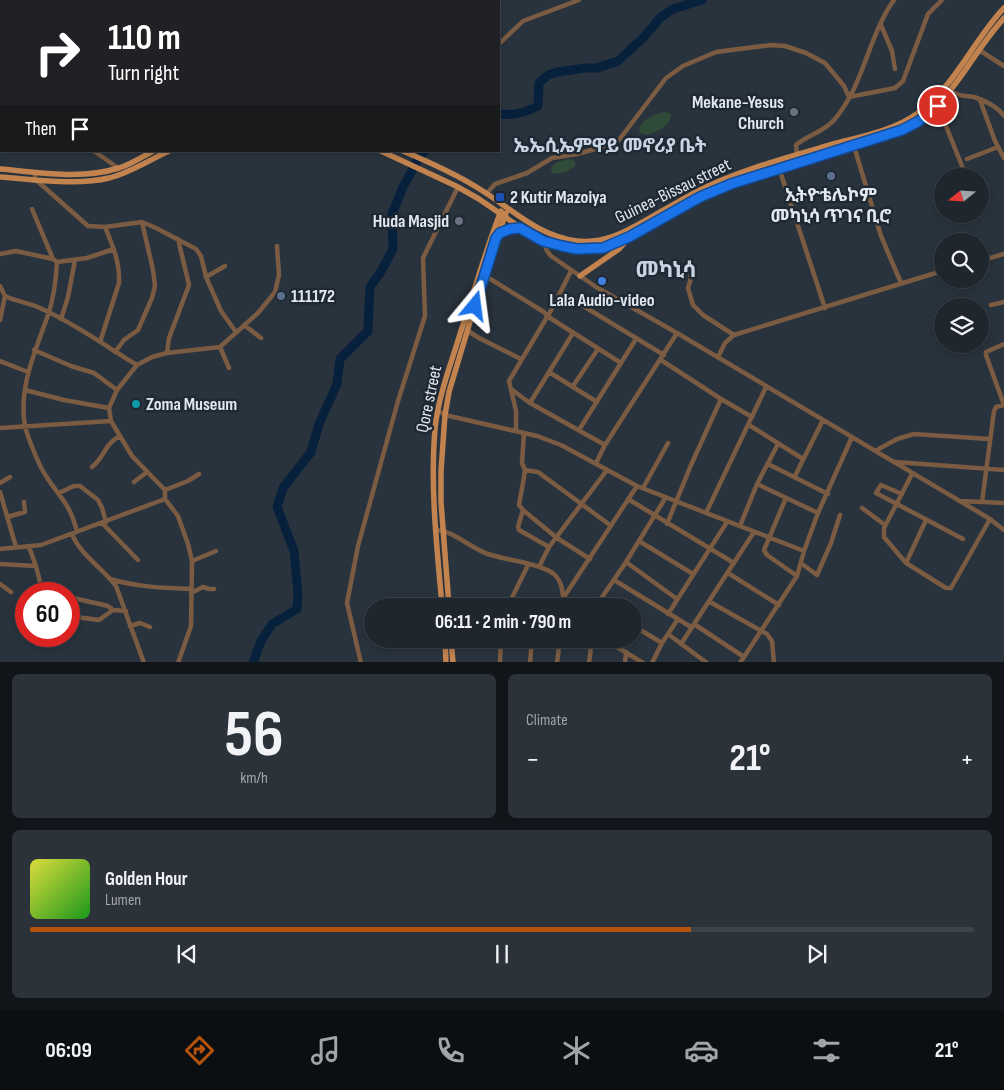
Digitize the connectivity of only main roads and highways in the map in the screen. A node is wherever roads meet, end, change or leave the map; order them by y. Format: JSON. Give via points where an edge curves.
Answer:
{"nodes":[{"id":1,"x":1004,"y":8,"type":"edge"},
{"id":2,"x":1004,"y":18,"type":"edge"},
{"id":3,"x":151,"y":152,"type":"edge"},
{"id":4,"x":167,"y":152,"type":"edge"},
{"id":5,"x":383,"y":152,"type":"edge"},
{"id":6,"x":406,"y":152,"type":"edge"},
{"id":7,"x":0,"y":169,"type":"edge"},
{"id":8,"x":0,"y":176,"type":"edge"},
{"id":9,"x":490,"y":206,"type":"junction"},
{"id":10,"x":505,"y":207,"type":"junction"},
{"id":11,"x":502,"y":215,"type":"junction"},
{"id":12,"x":520,"y":228,"type":"junction"},
{"id":13,"x":495,"y":229,"type":"junction"},
{"id":14,"x":629,"y":237,"type":"junction"},
{"id":15,"x":496,"y":238,"type":"junction"},
{"id":16,"x":580,"y":276,"type":"road end"},
{"id":17,"x":441,"y":598,"type":"edge"},
{"id":18,"x":448,"y":598,"type":"edge"},
{"id":19,"x":445,"y":648,"type":"edge"},
{"id":20,"x":452,"y":648,"type":"edge"},
{"id":21,"x":446,"y":662,"type":"edge"},
{"id":22,"x":453,"y":662,"type":"edge"}],
"edges":[{"from":1,"to":10,"type":"main road","name":"Guinea-Bissau street","via":[[988,25],[947,85],[918,113],[897,124],[730,177],[608,239],[578,241],[562,238],[533,226]]},
{"from":2,"to":14,"type":"main road","via":[[951,91],[919,121],[902,130],[731,184],[700,197]]},
{"from":3,"to":7,"type":"main road","via":[[118,168],[94,174]]},
{"from":4,"to":8,"type":"main road","via":[[108,178],[74,182]]},
{"from":5,"to":9,"type":"main road","via":[[458,187]]},
{"from":6,"to":10,"type":"main road","name":"Guinea-Bissau street","via":[[487,193]]},
{"from":9,"to":11,"type":"main road"},
{"from":9,"to":13,"type":"main road","via":[[496,215]]},
{"from":10,"to":11,"type":"main road","name":"Qore street"},
{"from":11,"to":12,"type":"main road"},
{"from":11,"to":13,"type":"main road","name":"Qore street"},
{"from":11,"to":15,"type":"main road","name":"Qore street"},
{"from":12,"to":14,"type":"main road","via":[[543,241],[591,249],[603,248]]},
{"from":12,"to":15,"type":"main road","via":[[500,233]]},
{"from":13,"to":17,"type":"main road","name":"Qore street","via":[[453,356],[435,426],[433,468]]},
{"from":14,"to":16,"type":"main road","via":[[619,249]]},
{"from":15,"to":18,"type":"main road","name":"Qore street","via":[[449,392],[445,415],[441,472]]},
{"from":19,"to":21,"type":"main road"},
{"from":20,"to":22,"type":"main road"}]}
